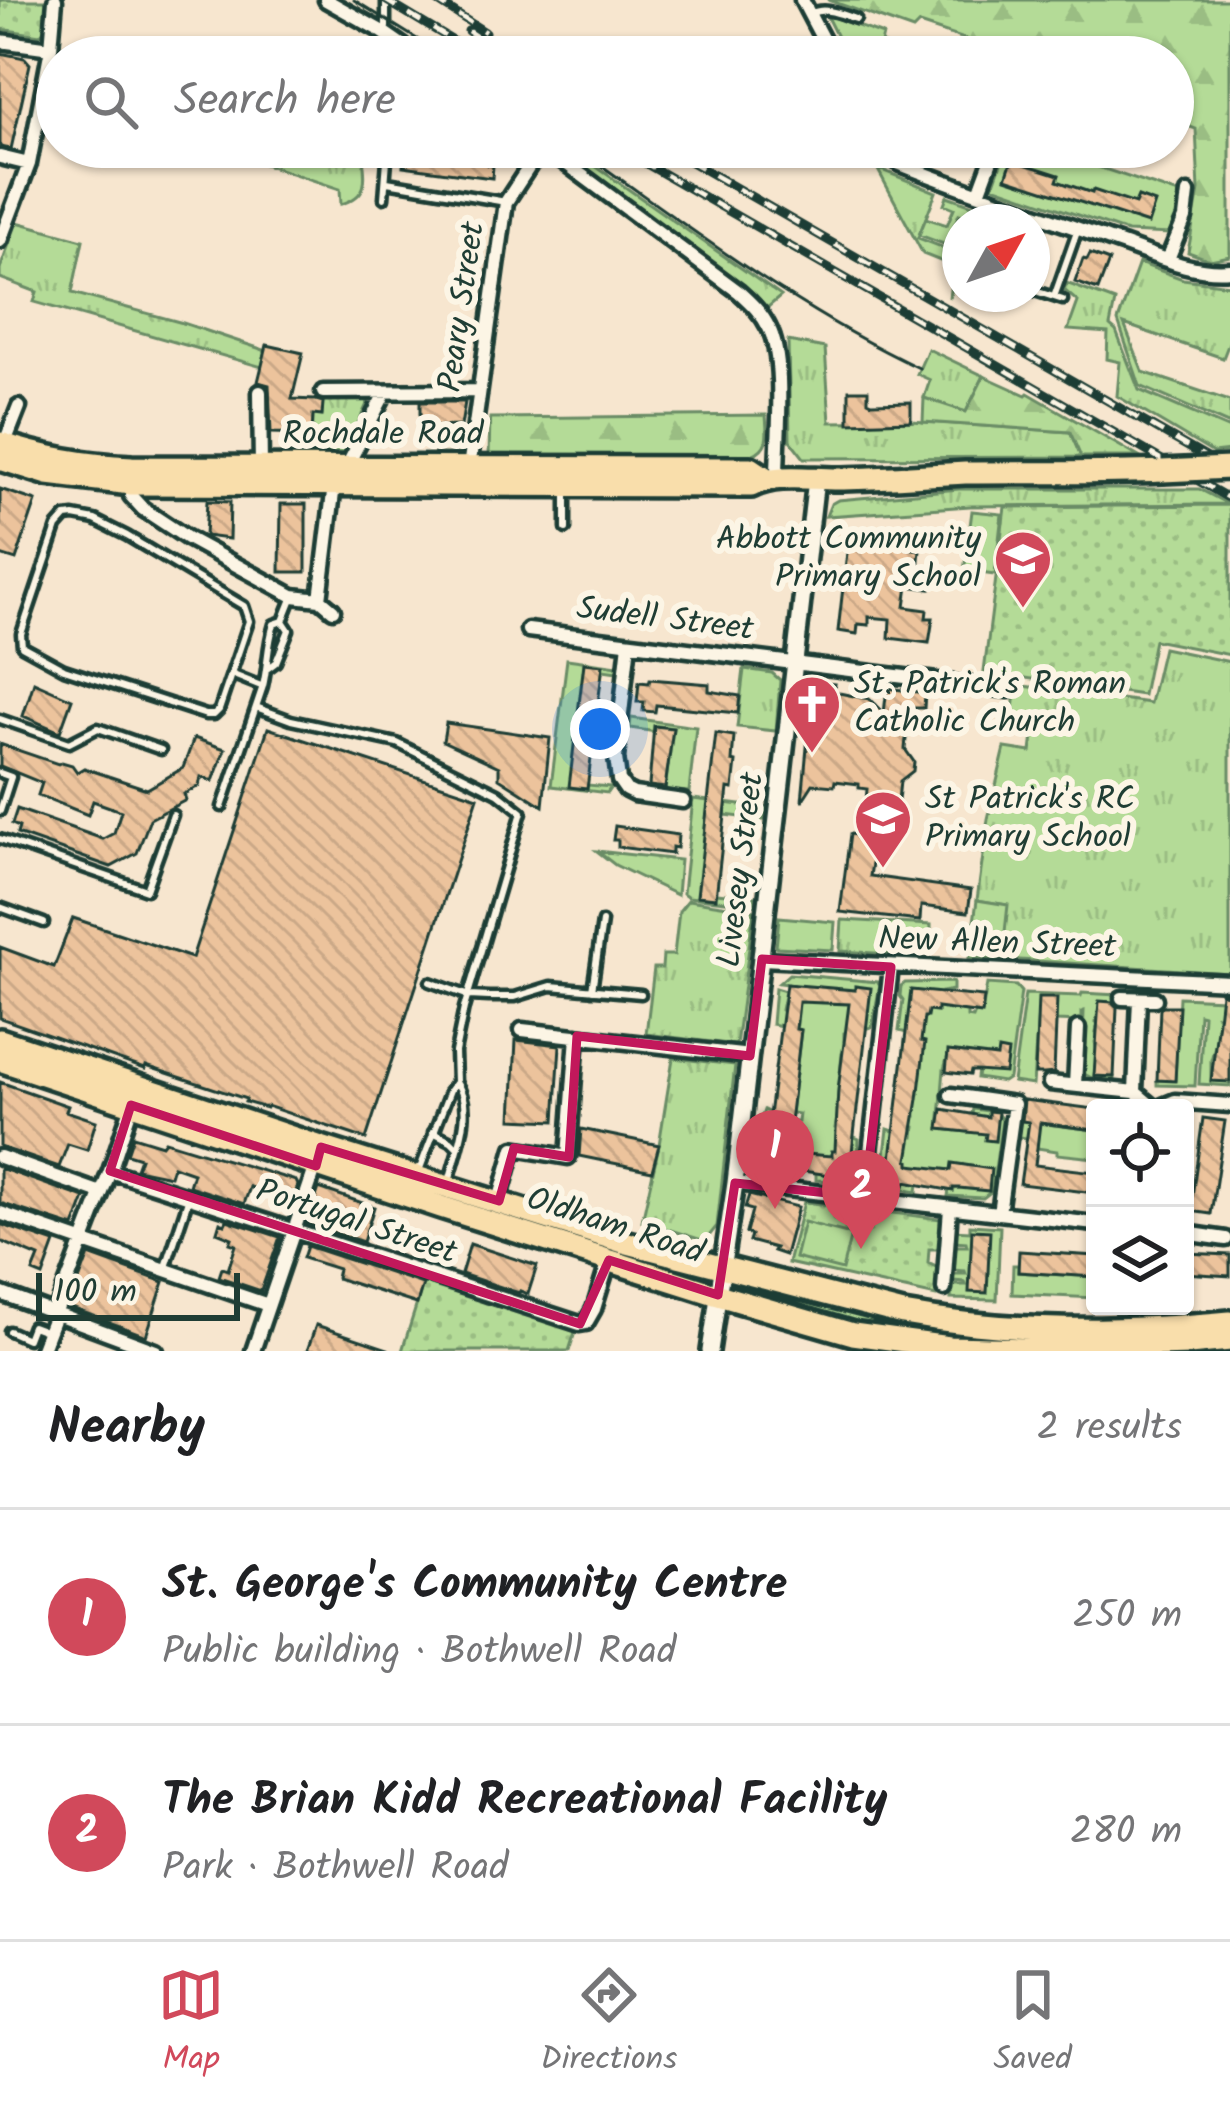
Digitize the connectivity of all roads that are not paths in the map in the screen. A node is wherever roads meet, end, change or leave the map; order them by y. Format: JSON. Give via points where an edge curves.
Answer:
{"nodes":[{"id":1,"x":55,"y":0,"type":"edge"},
{"id":2,"x":326,"y":0,"type":"edge"},
{"id":3,"x":386,"y":0,"type":"edge"},
{"id":4,"x":802,"y":0,"type":"edge"},
{"id":5,"x":810,"y":14,"type":"junction"},
{"id":6,"x":856,"y":19,"type":"dead end"},
{"id":7,"x":383,"y":32,"type":"junction"},
{"id":8,"x":52,"y":36,"type":"edge"},
{"id":9,"x":387,"y":36,"type":"edge"},
{"id":10,"x":821,"y":36,"type":"edge"},
{"id":11,"x":0,"y":41,"type":"edge"},
{"id":12,"x":36,"y":46,"type":"edge"},
{"id":13,"x":36,"y":127,"type":"edge"},
{"id":14,"x":0,"y":157,"type":"edge"},
{"id":15,"x":29,"y":164,"type":"junction"},
{"id":16,"x":387,"y":168,"type":"edge"},
{"id":17,"x":529,"y":168,"type":"edge"},
{"id":18,"x":571,"y":168,"type":"edge"},
{"id":19,"x":911,"y":168,"type":"edge"},
{"id":20,"x":988,"y":168,"type":"edge"},
{"id":21,"x":387,"y":182,"type":"junction"},
{"id":22,"x":979,"y":193,"type":"junction"},
{"id":23,"x":1188,"y":193,"type":"dead end"},
{"id":24,"x":384,"y":198,"type":"dead end"},
{"id":25,"x":506,"y":202,"type":"junction"},
{"id":26,"x":1078,"y":229,"type":"junction"},
{"id":27,"x":0,"y":241,"type":"edge"},
{"id":28,"x":1168,"y":260,"type":"junction"},
{"id":29,"x":1230,"y":270,"type":"edge"},
{"id":30,"x":1050,"y":296,"type":"edge"},
{"id":31,"x":1054,"y":297,"type":"junction"},
{"id":32,"x":1063,"y":300,"type":"dead end"},
{"id":33,"x":260,"y":392,"type":"dead end"},
{"id":34,"x":323,"y":392,"type":"dead end"},
{"id":35,"x":478,"y":392,"type":"junction"},
{"id":36,"x":385,"y":393,"type":"junction"},
{"id":37,"x":20,"y":407,"type":"dead end"},
{"id":38,"x":1,"y":449,"type":"edge"},
{"id":39,"x":261,"y":467,"type":"junction"},
{"id":40,"x":1230,"y":467,"type":"edge"},
{"id":41,"x":132,"y":475,"type":"junction"},
{"id":42,"x":342,"y":475,"type":"junction"},
{"id":43,"x":468,"y":477,"type":"junction"},
{"id":44,"x":566,"y":477,"type":"junction"},
{"id":45,"x":772,"y":478,"type":"junction"},
{"id":46,"x":816,"y":479,"type":"junction"},
{"id":47,"x":566,"y":529,"type":"dead end"},
{"id":48,"x":292,"y":596,"type":"junction"},
{"id":49,"x":320,"y":598,"type":"junction"},
{"id":50,"x":333,"y":610,"type":"dead end"},
{"id":51,"x":283,"y":621,"type":"junction"},
{"id":52,"x":528,"y":630,"type":"dead end"},
{"id":53,"x":629,"y":643,"type":"junction"},
{"id":54,"x":796,"y":664,"type":"junction"},
{"id":55,"x":267,"y":668,"type":"junction"},
{"id":56,"x":231,"y":674,"type":"junction"},
{"id":57,"x":262,"y":686,"type":"junction"},
{"id":58,"x":1010,"y":690,"type":"dead end"},
{"id":59,"x":256,"y":707,"type":"junction"},
{"id":60,"x":0,"y":719,"type":"edge"},
{"id":61,"x":161,"y":750,"type":"dead end"},
{"id":62,"x":0,"y":773,"type":"edge"},
{"id":63,"x":683,"y":801,"type":"dead end"},
{"id":64,"x":222,"y":807,"type":"dead end"},
{"id":65,"x":0,"y":812,"type":"edge"},
{"id":66,"x":173,"y":815,"type":"dead end"},
{"id":67,"x":0,"y":839,"type":"edge"},
{"id":68,"x":0,"y":907,"type":"edge"},
{"id":69,"x":602,"y":922,"type":"dead end"},
{"id":70,"x":44,"y":923,"type":"dead end"},
{"id":71,"x":762,"y":959,"type":"junction"},
{"id":72,"x":891,"y":967,"type":"junction"},
{"id":73,"x":430,"y":982,"type":"dead end"},
{"id":74,"x":1230,"y":982,"type":"edge"},
{"id":75,"x":592,"y":990,"type":"junction"},
{"id":76,"x":641,"y":994,"type":"dead end"},
{"id":77,"x":469,"y":995,"type":"junction"},
{"id":78,"x":1122,"y":998,"type":"dead end"},
{"id":79,"x":1139,"y":998,"type":"junction"},
{"id":80,"x":1155,"y":999,"type":"dead end"},
{"id":81,"x":1078,"y":1028,"type":"dead end"},
{"id":82,"x":521,"y":1030,"type":"dead end"},
{"id":83,"x":577,"y":1036,"type":"junction"},
{"id":84,"x":0,"y":1040,"type":"edge"},
{"id":85,"x":750,"y":1056,"type":"junction"},
{"id":86,"x":0,"y":1060,"type":"edge"},
{"id":87,"x":456,"y":1082,"type":"junction"},
{"id":88,"x":1050,"y":1083,"type":"dead end"},
{"id":89,"x":1075,"y":1085,"type":"junction"},
{"id":90,"x":1135,"y":1092,"type":"junction"},
{"id":91,"x":135,"y":1095,"type":"junction"},
{"id":92,"x":951,"y":1095,"type":"dead end"},
{"id":93,"x":1144,"y":1099,"type":"edge"},
{"id":94,"x":1194,"y":1102,"type":"edge"},
{"id":95,"x":1230,"y":1105,"type":"edge"},
{"id":96,"x":433,"y":1132,"type":"junction"},
{"id":97,"x":457,"y":1147,"type":"junction"},
{"id":98,"x":0,"y":1156,"type":"edge"},
{"id":99,"x":318,"y":1157,"type":"junction"},
{"id":100,"x":110,"y":1171,"type":"junction"},
{"id":101,"x":416,"y":1177,"type":"junction"},
{"id":102,"x":735,"y":1183,"type":"junction"},
{"id":103,"x":448,"y":1186,"type":"junction"},
{"id":104,"x":101,"y":1192,"type":"junction"},
{"id":105,"x":189,"y":1196,"type":"junction"},
{"id":106,"x":865,"y":1197,"type":"junction"},
{"id":107,"x":499,"y":1202,"type":"junction"},
{"id":108,"x":950,"y":1208,"type":"junction"},
{"id":109,"x":0,"y":1213,"type":"edge"},
{"id":110,"x":999,"y":1214,"type":"junction"},
{"id":111,"x":1086,"y":1223,"type":"edge"},
{"id":112,"x":294,"y":1231,"type":"junction"},
{"id":113,"x":1194,"y":1231,"type":"edge"},
{"id":114,"x":1226,"y":1239,"type":"dead end"},
{"id":115,"x":82,"y":1242,"type":"junction"},
{"id":116,"x":609,"y":1260,"type":"junction"},
{"id":117,"x":723,"y":1267,"type":"junction"},
{"id":118,"x":164,"y":1271,"type":"junction"},
{"id":119,"x":944,"y":1289,"type":"dead end"},
{"id":120,"x":0,"y":1292,"type":"edge"},
{"id":121,"x":718,"y":1295,"type":"junction"},
{"id":122,"x":268,"y":1304,"type":"junction"},
{"id":123,"x":55,"y":1314,"type":"junction"},
{"id":124,"x":1230,"y":1322,"type":"edge"},
{"id":125,"x":9,"y":1331,"type":"dead end"},
{"id":126,"x":48,"y":1332,"type":"junction"},
{"id":127,"x":1230,"y":1340,"type":"edge"},
{"id":128,"x":1030,"y":1350,"type":"edge"},
{"id":129,"x":40,"y":1351,"type":"edge"},
{"id":130,"x":156,"y":1351,"type":"edge"},
{"id":131,"x":253,"y":1351,"type":"edge"},
{"id":132,"x":710,"y":1351,"type":"edge"}],
"edges":[{"from":1,"to":8,"type":"street"},
{"from":2,"to":7,"type":"street"},
{"from":3,"to":7,"type":"lane"},
{"from":4,"to":5,"type":"street"},
{"from":5,"to":6,"type":"lane","via":[[826,9]]},
{"from":5,"to":10,"type":"street"},
{"from":7,"to":9,"type":"street"},
{"from":11,"to":12,"type":"street"},
{"from":13,"to":15,"type":"street"},
{"from":14,"to":15,"type":"street"},
{"from":15,"to":27,"type":"street"},
{"from":16,"to":21,"type":"lane"},
{"from":17,"to":25,"type":"street","name":"Peary Street"},
{"from":18,"to":45,"type":"street","via":[[761,313],[778,356]]},
{"from":19,"to":22,"type":"street"},
{"from":20,"to":22,"type":"street"},
{"from":21,"to":24,"type":"lane"},
{"from":21,"to":25,"type":"lane"},
{"from":22,"to":26,"type":"street"},
{"from":23,"to":28,"type":"street"},
{"from":25,"to":35,"type":"street","name":"Peary Street"},
{"from":26,"to":28,"type":"street"},
{"from":26,"to":31,"type":"lane"},
{"from":28,"to":29,"type":"street"},
{"from":30,"to":31,"type":"lane"},
{"from":31,"to":32,"type":"lane"},
{"from":33,"to":39,"type":"street"},
{"from":34,"to":36,"type":"street"},
{"from":35,"to":36,"type":"street"},
{"from":35,"to":43,"type":"street","name":"Peary Street"},
{"from":36,"to":42,"type":"street"},
{"from":37,"to":38,"type":"street"},
{"from":38,"to":41,"type":"highway","name":"Rochdale Road"},
{"from":39,"to":41,"type":"highway","name":"Rochdale Road"},
{"from":39,"to":42,"type":"highway","name":"Rochdale Road"},
{"from":40,"to":46,"type":"highway","name":"Rochdale Road","bridge":true},
{"from":41,"to":42,"type":"highway","name":"Rochdale Road"},
{"from":41,"to":48,"type":"street","via":[[131,496],[143,509]]},
{"from":42,"to":43,"type":"highway","name":"Rochdale Road"},
{"from":42,"to":49,"type":"street","via":[[332,493]]},
{"from":43,"to":44,"type":"highway","name":"Rochdale Road"},
{"from":44,"to":45,"type":"highway","name":"Rochdale Road","via":[[751,486]]},
{"from":44,"to":47,"type":"lane"},
{"from":45,"to":46,"type":"highway","name":"Rochdale Road"},
{"from":46,"to":54,"type":"street","name":"Livesey Street"},
{"from":48,"to":49,"type":"street"},
{"from":48,"to":51,"type":"lane"},
{"from":49,"to":50,"type":"street"},
{"from":51,"to":55,"type":"lane","via":[[274,624]]},
{"from":51,"to":55,"type":"lane","via":[[289,630]]},
{"from":52,"to":53,"type":"street","name":"Sudell Street"},
{"from":53,"to":54,"type":"street","name":"Sudell Street"},
{"from":53,"to":63,"type":"street","via":[[619,779],[634,794]]},
{"from":54,"to":58,"type":"street","name":"Sudell Street"},
{"from":54,"to":71,"type":"street","name":"Livesey Street"},
{"from":55,"to":57,"type":"lane"},
{"from":56,"to":56,"type":"lane","via":[[219,710],[206,715],[64,669],[22,646],[61,520],[95,520],[244,606],[249,621]]},
{"from":56,"to":57,"type":"lane"},
{"from":57,"to":59,"type":"lane"},
{"from":59,"to":64,"type":"lane"},
{"from":59,"to":77,"type":"lane","via":[[397,742],[520,808]]},
{"from":60,"to":61,"type":"lane","via":[[69,743],[98,728]]},
{"from":62,"to":65,"type":"lane","via":[[11,777]]},
{"from":66,"to":67,"type":"lane","via":[[146,890]]},
{"from":68,"to":70,"type":"lane"},
{"from":69,"to":75,"type":"lane"},
{"from":71,"to":72,"type":"street","name":"New Allen Street"},
{"from":71,"to":85,"type":"street","name":"Livesey Street"},
{"from":72,"to":74,"type":"street","name":"New Allen Street"},
{"from":72,"to":106,"type":"street"},
{"from":73,"to":77,"type":"lane"},
{"from":75,"to":76,"type":"lane"},
{"from":75,"to":77,"type":"lane"},
{"from":77,"to":87,"type":"lane"},
{"from":78,"to":79,"type":"street"},
{"from":79,"to":80,"type":"street"},
{"from":79,"to":90,"type":"street"},
{"from":81,"to":89,"type":"street"},
{"from":82,"to":83,"type":"street"},
{"from":83,"to":85,"type":"street"},
{"from":83,"to":107,"type":"street","via":[[568,1157],[514,1148]]},
{"from":84,"to":91,"type":"highway","name":"Oldham Road"},
{"from":85,"to":102,"type":"street","name":"Livesey Street"},
{"from":86,"to":91,"type":"highway","name":"Oldham Road"},
{"from":87,"to":96,"type":"lane"},
{"from":87,"to":97,"type":"lane","via":[[465,1095]]},
{"from":88,"to":89,"type":"street"},
{"from":89,"to":90,"type":"street"},
{"from":90,"to":93,"type":"street"},
{"from":91,"to":99,"type":"highway","name":"Oldham Road"},
{"from":91,"to":100,"type":"street"},
{"from":92,"to":110,"type":"street","via":[[1014,1104]]},
{"from":94,"to":95,"type":"street"},
{"from":96,"to":97,"type":"lane"},
{"from":96,"to":101,"type":"lane"},
{"from":97,"to":103,"type":"lane"},
{"from":98,"to":104,"type":"street"},
{"from":99,"to":101,"type":"highway","name":"Oldham Road"},
{"from":99,"to":112,"type":"street"},
{"from":99,"to":116,"type":"highway","name":"Oldham Road"},
{"from":100,"to":104,"type":"street"},
{"from":100,"to":105,"type":"street","name":"Portugal Street"},
{"from":101,"to":103,"type":"highway","name":"Oldham Road"},
{"from":102,"to":106,"type":"street"},
{"from":102,"to":117,"type":"street","name":"Livesey Street"},
{"from":103,"to":107,"type":"highway","name":"Oldham Road"},
{"from":104,"to":115,"type":"street"},
{"from":105,"to":112,"type":"street","name":"Portugal Street"},
{"from":105,"to":118,"type":"lane"},
{"from":106,"to":108,"type":"street"},
{"from":107,"to":117,"type":"highway","name":"Oldham Road"},
{"from":108,"to":110,"type":"street"},
{"from":108,"to":119,"type":"street","via":[[939,1257]]},
{"from":109,"to":115,"type":"street"},
{"from":110,"to":111,"type":"street"},
{"from":112,"to":116,"type":"street","name":"Portugal Street","via":[[575,1323],[586,1323],[594,1309]]},
{"from":112,"to":122,"type":"street"},
{"from":113,"to":114,"type":"street"},
{"from":115,"to":118,"type":"street"},
{"from":115,"to":123,"type":"street"},
{"from":116,"to":121,"type":"highway","name":"Oldham Road"},
{"from":117,"to":121,"type":"street","name":"Livesey Street"},
{"from":117,"to":124,"type":"highway","name":"Oldham Road","via":[[942,1321],[1052,1330]]},
{"from":118,"to":122,"type":"street"},
{"from":120,"to":123,"type":"street"},
{"from":121,"to":128,"type":"highway","name":"Oldham Road","via":[[853,1334]]},
{"from":121,"to":132,"type":"street","name":"Livesey Street"},
{"from":122,"to":131,"type":"street"},
{"from":123,"to":126,"type":"street"},
{"from":123,"to":130,"type":"street"},
{"from":125,"to":126,"type":"lane","via":[[27,1339],[32,1326]]},
{"from":126,"to":129,"type":"street"},
{"from":127,"to":128,"type":"highway","name":"Oldham Road"}]}
